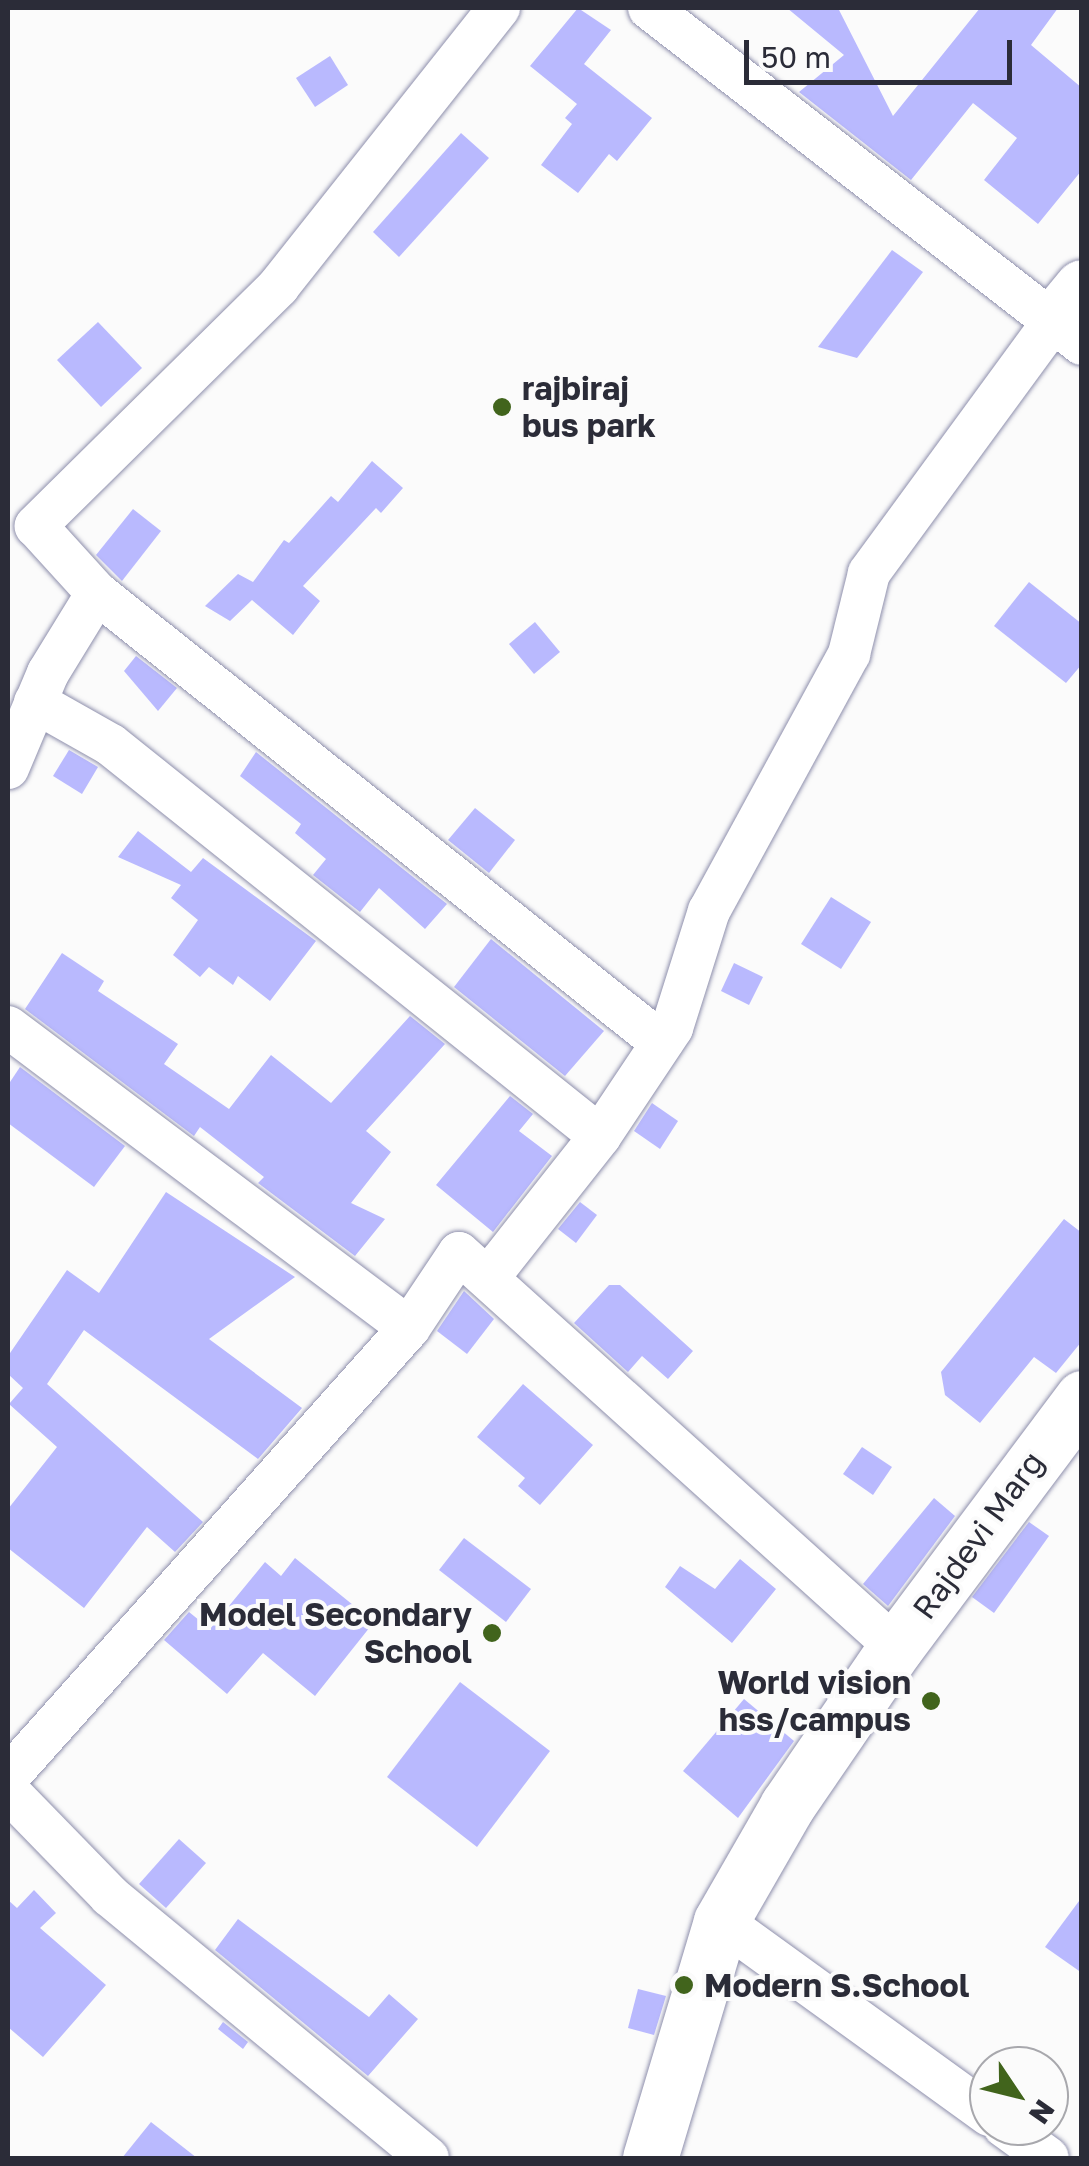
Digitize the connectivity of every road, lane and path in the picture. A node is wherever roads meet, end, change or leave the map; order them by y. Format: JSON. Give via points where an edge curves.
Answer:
{"nodes":[{"id":1,"x":498,"y":8,"type":"edge"},
{"id":2,"x":649,"y":8,"type":"edge"},
{"id":3,"x":1072,"y":318,"type":"edge"},
{"id":4,"x":97,"y":593,"type":"junction"},
{"id":5,"x":36,"y":702,"type":"junction"},
{"id":6,"x":8,"y":768,"type":"edge"},
{"id":7,"x":8,"y":1027,"type":"edge"},
{"id":8,"x":662,"y":1043,"type":"junction"},
{"id":9,"x":600,"y":1136,"type":"junction"},
{"id":10,"x":488,"y":1278,"type":"junction"},
{"id":11,"x":409,"y":1328,"type":"junction"},
{"id":12,"x":1082,"y":1398,"type":"edge"},
{"id":13,"x":896,"y":1647,"type":"junction"},
{"id":14,"x":8,"y":1778,"type":"edge"},
{"id":15,"x":8,"y":1791,"type":"edge"},
{"id":16,"x":721,"y":1921,"type":"junction"},
{"id":17,"x":969,"y":2101,"type":"edge"},
{"id":18,"x":428,"y":2158,"type":"edge"},
{"id":19,"x":650,"y":2158,"type":"edge"}],
"edges":[{"from":1,"to":4,"type":"street","via":[[279,286],[36,526]]},
{"from":2,"to":3,"type":"street"},
{"from":3,"to":8,"type":"street","via":[[869,573],[848,654],[708,911]]},
{"from":4,"to":5,"type":"street"},
{"from":4,"to":8,"type":"street"},
{"from":5,"to":6,"type":"street"},
{"from":5,"to":9,"type":"street","via":[[112,745]]},
{"from":7,"to":11,"type":"street"},
{"from":8,"to":9,"type":"street"},
{"from":9,"to":10,"type":"street"},
{"from":10,"to":11,"type":"street","via":[[459,1253]]},
{"from":10,"to":13,"type":"street"},
{"from":11,"to":14,"type":"street"},
{"from":12,"to":13,"type":"main road","name":"Rajdevi Marg"},
{"from":13,"to":16,"type":"main road","name":"Rajdevi Marg","via":[[787,1806]]},
{"from":15,"to":18,"type":"street","via":[[110,1896]]},
{"from":16,"to":17,"type":"street"},
{"from":16,"to":19,"type":"main road","name":"Rajdevi Marg"}]}
